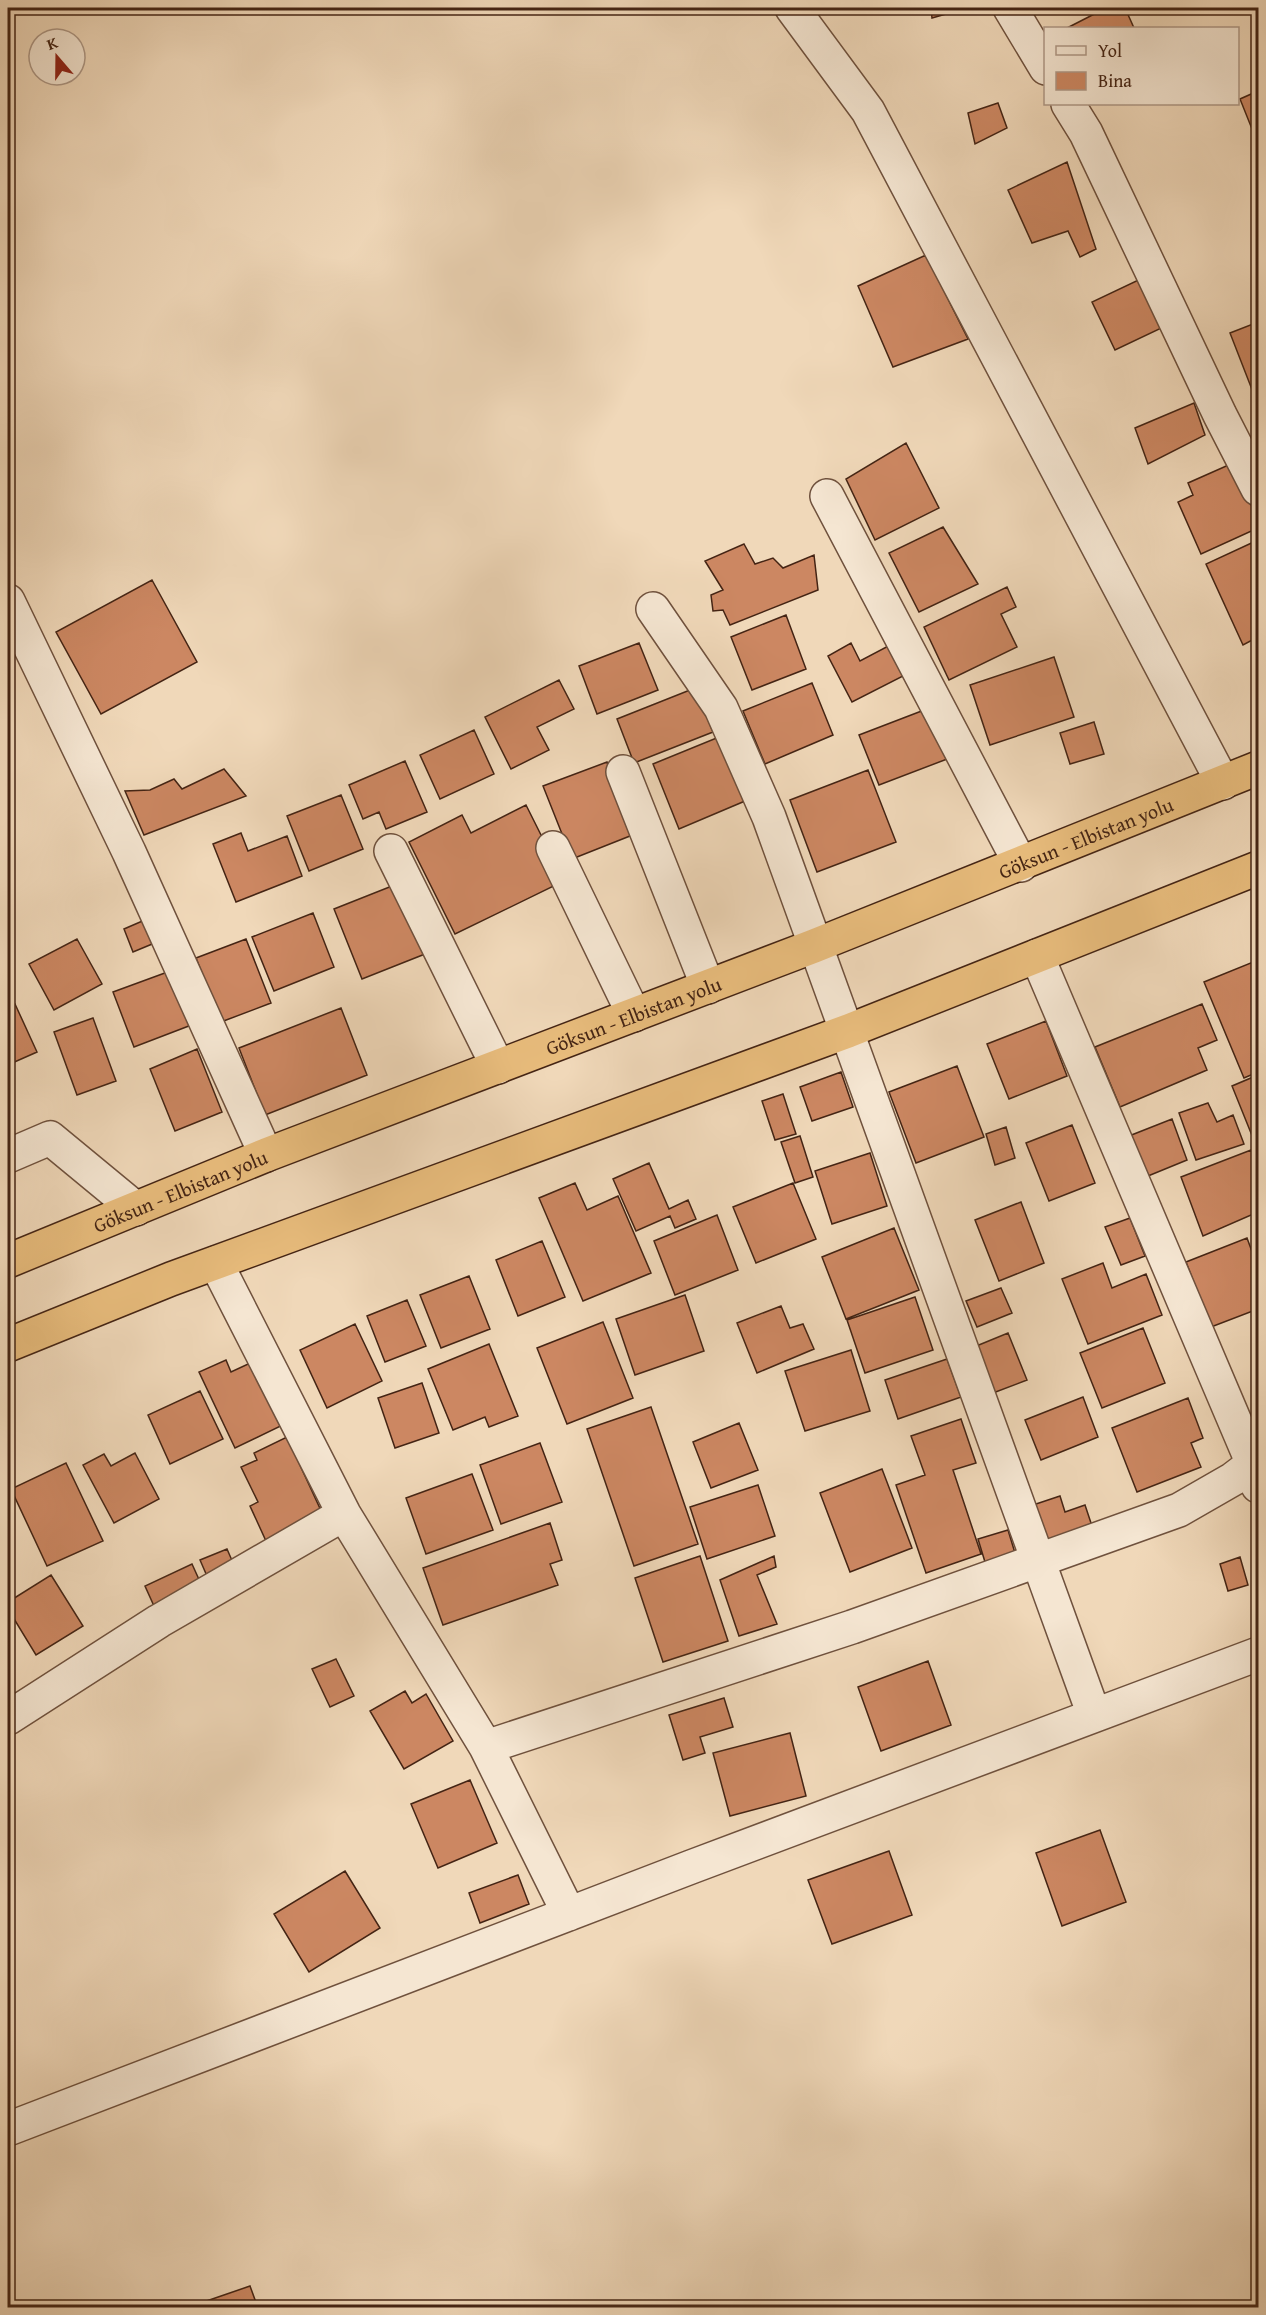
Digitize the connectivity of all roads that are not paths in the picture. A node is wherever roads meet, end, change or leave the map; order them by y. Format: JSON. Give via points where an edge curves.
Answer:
{"nodes":[{"id":1,"x":792,"y":8,"type":"edge"},
{"id":2,"x":1010,"y":8,"type":"edge"},
{"id":3,"x":1044,"y":65,"type":"edge"},
{"id":4,"x":1069,"y":105,"type":"edge"},
{"id":5,"x":1258,"y":489,"type":"edge"},
{"id":6,"x":827,"y":496,"type":"dead end"},
{"id":7,"x":8,"y":601,"type":"edge"},
{"id":8,"x":653,"y":609,"type":"dead end"},
{"id":9,"x":1258,"y":768,"type":"edge"},
{"id":10,"x":623,"y":772,"type":"dead end"},
{"id":11,"x":1223,"y":783,"type":"junction"},
{"id":12,"x":553,"y":848,"type":"dead end"},
{"id":13,"x":391,"y":851,"type":"dead end"},
{"id":14,"x":1021,"y":864,"type":"junction"},
{"id":15,"x":1258,"y":868,"type":"edge"},
{"id":16,"x":814,"y":946,"type":"junction"},
{"id":17,"x":1037,"y":956,"type":"junction"},
{"id":18,"x":708,"y":987,"type":"junction"},
{"id":19,"x":634,"y":1015,"type":"junction"},
{"id":20,"x":848,"y":1031,"type":"junction"},
{"id":21,"x":498,"y":1067,"type":"junction"},
{"id":22,"x":266,"y":1155,"type":"junction"},
{"id":23,"x":8,"y":1156,"type":"edge"},
{"id":24,"x":136,"y":1209,"type":"junction"},
{"id":25,"x":8,"y":1261,"type":"edge"},
{"id":26,"x":216,"y":1263,"type":"junction"},
{"id":27,"x":8,"y":1345,"type":"edge"},
{"id":28,"x":1257,"y":1471,"type":"edge"},
{"id":29,"x":344,"y":1514,"type":"junction"},
{"id":30,"x":1038,"y":1560,"type":"junction"},
{"id":31,"x":1258,"y":1654,"type":"edge"},
{"id":32,"x":1095,"y":1715,"type":"junction"},
{"id":33,"x":8,"y":1718,"type":"edge"},
{"id":34,"x":486,"y":1747,"type":"junction"},
{"id":35,"x":569,"y":1914,"type":"junction"},
{"id":36,"x":8,"y":2129,"type":"edge"}],
"edges":[{"from":1,"to":11,"type":"street","via":[[868,111]]},
{"from":2,"to":3,"type":"street"},
{"from":4,"to":5,"type":"street","via":[[1086,133]]},
{"from":6,"to":14,"type":"street"},
{"from":7,"to":22,"type":"street","via":[[129,852]]},
{"from":8,"to":16,"type":"street","via":[[721,708],[769,817]]},
{"from":9,"to":11,"type":"highway","name":"Göksun - Elbistan yolu"},
{"from":10,"to":18,"type":"street"},
{"from":11,"to":14,"type":"highway","name":"Göksun - Elbistan yolu"},
{"from":12,"to":19,"type":"street"},
{"from":13,"to":21,"type":"street"},
{"from":14,"to":16,"type":"highway","name":"Göksun - Elbistan yolu"},
{"from":15,"to":17,"type":"highway"},
{"from":16,"to":18,"type":"highway","name":"Göksun - Elbistan yolu"},
{"from":16,"to":20,"type":"street"},
{"from":17,"to":20,"type":"highway"},
{"from":17,"to":28,"type":"street"},
{"from":18,"to":19,"type":"highway","name":"Göksun - Elbistan yolu"},
{"from":19,"to":21,"type":"highway","name":"Göksun - Elbistan yolu"},
{"from":20,"to":26,"type":"highway"},
{"from":20,"to":30,"type":"street"},
{"from":21,"to":22,"type":"highway","name":"Göksun - Elbistan yolu"},
{"from":22,"to":24,"type":"highway","name":"Göksun - Elbistan yolu"},
{"from":23,"to":24,"type":"street","via":[[50,1138]]},
{"from":24,"to":25,"type":"highway","name":"Göksun - Elbistan yolu"},
{"from":26,"to":27,"type":"highway"},
{"from":26,"to":29,"type":"street"},
{"from":28,"to":30,"type":"street","via":[[1233,1479],[1179,1510]]},
{"from":29,"to":33,"type":"street","via":[[159,1621]]},
{"from":29,"to":34,"type":"street"},
{"from":30,"to":32,"type":"street"},
{"from":30,"to":34,"type":"street","via":[[852,1628]]},
{"from":31,"to":32,"type":"street"},
{"from":32,"to":35,"type":"street"},
{"from":34,"to":35,"type":"street"},
{"from":35,"to":36,"type":"street"}]}
